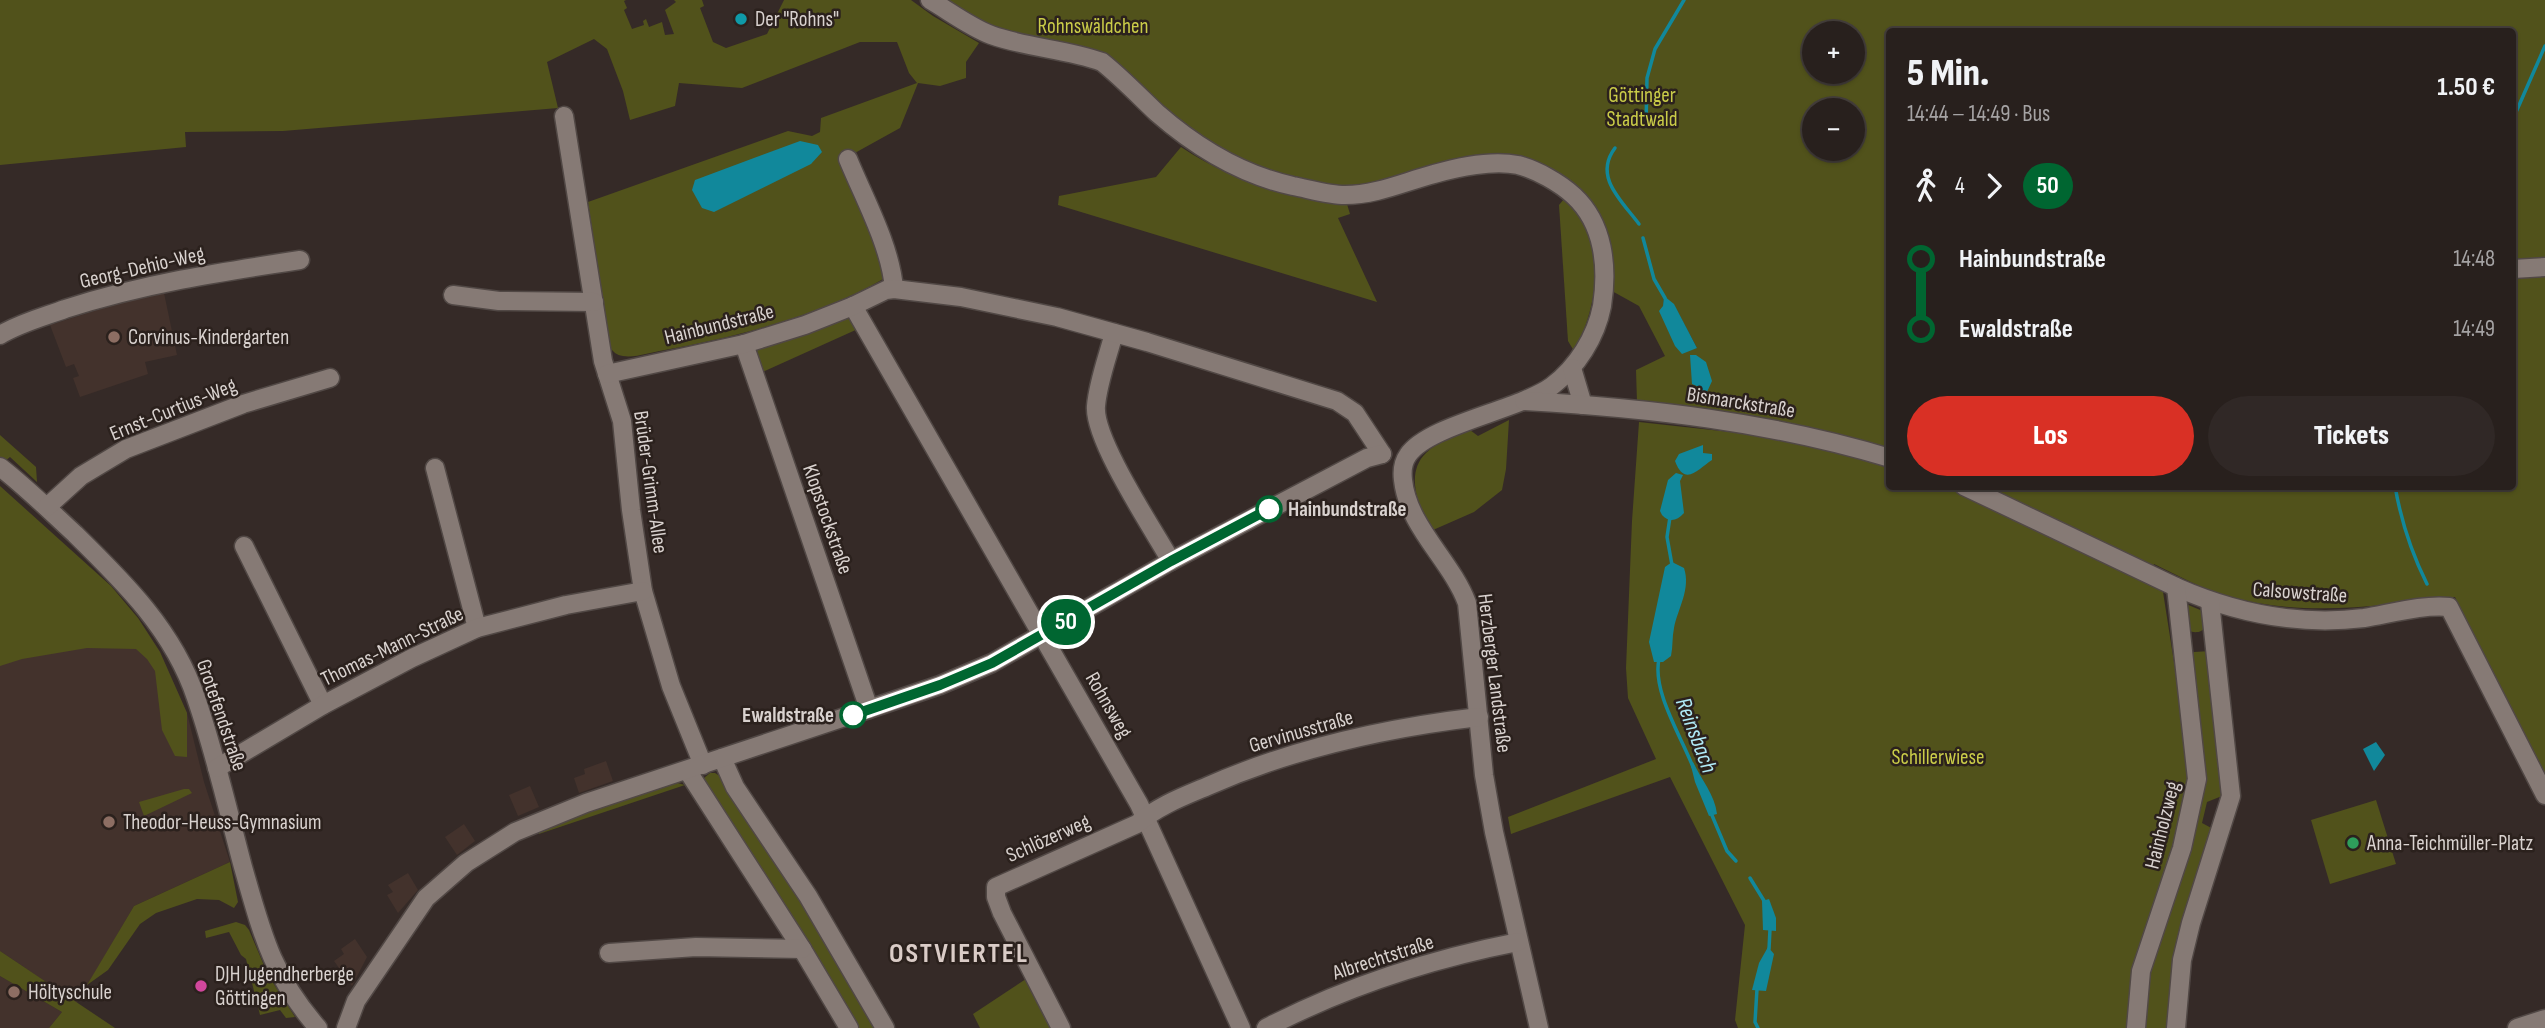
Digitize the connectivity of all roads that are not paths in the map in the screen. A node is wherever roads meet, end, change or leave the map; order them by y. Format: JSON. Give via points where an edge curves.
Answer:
{"nodes":[{"id":1,"x":930,"y":0,"type":"edge"},
{"id":2,"x":564,"y":116,"type":"dead end"},
{"id":3,"x":848,"y":159,"type":"dead end"},
{"id":4,"x":300,"y":260,"type":"dead end"},
{"id":5,"x":2545,"y":267,"type":"edge"},
{"id":6,"x":2516,"y":269,"type":"edge"},
{"id":7,"x":894,"y":289,"type":"junction"},
{"id":8,"x":453,"y":295,"type":"dead end"},
{"id":9,"x":594,"y":302,"type":"junction"},
{"id":10,"x":853,"y":306,"type":"junction"},
{"id":11,"x":1114,"y":333,"type":"junction"},
{"id":12,"x":0,"y":335,"type":"edge"},
{"id":13,"x":744,"y":344,"type":"junction"},
{"id":14,"x":1572,"y":368,"type":"junction"},
{"id":15,"x":607,"y":374,"type":"junction"},
{"id":16,"x":330,"y":378,"type":"dead end"},
{"id":17,"x":1524,"y":401,"type":"junction"},
{"id":18,"x":1583,"y":405,"type":"junction"},
{"id":19,"x":1382,"y":454,"type":"junction"},
{"id":20,"x":1886,"y":457,"type":"edge"},
{"id":21,"x":1404,"y":463,"type":"junction"},
{"id":22,"x":0,"y":467,"type":"edge"},
{"id":23,"x":435,"y":468,"type":"dead end"},
{"id":24,"x":1972,"y":490,"type":"edge"},
{"id":25,"x":47,"y":507,"type":"junction"},
{"id":26,"x":244,"y":546,"type":"dead end"},
{"id":27,"x":1171,"y":561,"type":"junction"},
{"id":28,"x":2176,"y":587,"type":"junction"},
{"id":29,"x":643,"y":591,"type":"junction"},
{"id":30,"x":2210,"y":602,"type":"junction"},
{"id":31,"x":477,"y":628,"type":"junction"},
{"id":32,"x":1042,"y":635,"type":"junction"},
{"id":33,"x":323,"y":705,"type":"junction"},
{"id":34,"x":869,"y":709,"type":"junction"},
{"id":35,"x":1479,"y":717,"type":"junction"},
{"id":36,"x":722,"y":758,"type":"junction"},
{"id":37,"x":695,"y":767,"type":"junction"},
{"id":38,"x":217,"y":768,"type":"junction"},
{"id":39,"x":2545,"y":795,"type":"edge"},
{"id":40,"x":1145,"y":816,"type":"junction"},
{"id":41,"x":1518,"y":942,"type":"junction"},
{"id":42,"x":802,"y":949,"type":"junction"},
{"id":43,"x":609,"y":953,"type":"dead end"},
{"id":44,"x":2545,"y":1019,"type":"edge"},
{"id":45,"x":317,"y":1028,"type":"edge"},
{"id":46,"x":346,"y":1028,"type":"edge"},
{"id":47,"x":849,"y":1028,"type":"edge"},
{"id":48,"x":885,"y":1028,"type":"edge"},
{"id":49,"x":1061,"y":1028,"type":"edge"},
{"id":50,"x":1241,"y":1028,"type":"edge"},
{"id":51,"x":1266,"y":1028,"type":"edge"},
{"id":52,"x":1539,"y":1028,"type":"edge"},
{"id":53,"x":2136,"y":1028,"type":"edge"},
{"id":54,"x":2176,"y":1028,"type":"edge"},
{"id":55,"x":2517,"y":1028,"type":"edge"}],
"edges":[{"from":1,"to":14,"type":"street","via":[[989,34],[1102,62],[1189,139],[1250,172],[1290,185],[1345,195],[1381,191],[1436,173],[1485,164],[1518,165],[1554,181],[1584,205],[1593,219],[1604,263],[1596,328]]},
{"from":2,"to":9,"type":"street","name":"Brüder-Grimm-Allee"},
{"from":3,"to":7,"type":"street","via":[[877,228]]},
{"from":4,"to":12,"type":"street","name":"Georg-Dehio-Weg","via":[[181,278],[109,296]]},
{"from":5,"to":6,"type":"street"},
{"from":7,"to":10,"type":"street","name":"Hainbundstraße"},
{"from":7,"to":11,"type":"street","name":"Hainbundstraße","via":[[1003,305]]},
{"from":8,"to":9,"type":"street","via":[[499,301]]},
{"from":9,"to":15,"type":"street","name":"Brüder-Grimm-Allee"},
{"from":10,"to":13,"type":"street","name":"Hainbundstraße"},
{"from":10,"to":32,"type":"street","name":"Rohnsweg"},
{"from":11,"to":19,"type":"street","name":"Hainbundstraße","via":[[1337,401],[1359,418]]},
{"from":11,"to":27,"type":"street","via":[[1098,397],[1097,422]]},
{"from":13,"to":15,"type":"street","name":"Hainbundstraße"},
{"from":13,"to":34,"type":"street","name":"Klopstockstraße"},
{"from":14,"to":17,"type":"street","via":[[1551,387]]},
{"from":14,"to":18,"type":"street"},
{"from":15,"to":29,"type":"street","name":"Brüder-Grimm-Allee","via":[[622,421]]},
{"from":16,"to":25,"type":"street","name":"Ernst-Curtius-Weg","via":[[243,404],[126,449],[81,476]]},
{"from":17,"to":18,"type":"street","name":"Bismarckstraße"},
{"from":17,"to":21,"type":"street","via":[[1426,440]]},
{"from":18,"to":20,"type":"street","name":"Bismarckstraße","via":[[1774,429]]},
{"from":19,"to":21,"type":"street"},
{"from":19,"to":27,"type":"street"},
{"from":21,"to":35,"type":"street","name":"Herzberger Landstraße","via":[[1410,506],[1467,603]]},
{"from":22,"to":25,"type":"street","name":"Grotefendstraße"},
{"from":23,"to":31,"type":"street"},
{"from":24,"to":28,"type":"street","name":"Calsowstraße"},
{"from":25,"to":38,"type":"street","name":"Grotefendstraße","via":[[119,577],[174,649],[196,696]]},
{"from":26,"to":33,"type":"street"},
{"from":27,"to":32,"type":"street"},
{"from":28,"to":30,"type":"street","name":"Calsowstraße"},
{"from":28,"to":53,"type":"street","name":"Hainholzweg","via":[[2197,779],[2182,848],[2141,971]]},
{"from":29,"to":31,"type":"street","name":"Thomas-Mann-Straße"},
{"from":29,"to":37,"type":"street","name":"Brüder-Grimm-Allee"},
{"from":30,"to":39,"type":"street","name":"Calsowstraße","via":[[2322,620],[2449,607]]},
{"from":30,"to":54,"type":"street","via":[[2231,796],[2182,960]]},
{"from":31,"to":33,"type":"street","name":"Thomas-Mann-Straße"},
{"from":32,"to":34,"type":"street","via":[[992,663]]},
{"from":32,"to":40,"type":"street","name":"Rohnsweg"},
{"from":33,"to":38,"type":"street","name":"Thomas-Mann-Straße"},
{"from":34,"to":36,"type":"street"},
{"from":35,"to":40,"type":"street","name":"Gervinusstraße","via":[[1386,731],[1289,755],[1225,778]]},
{"from":35,"to":41,"type":"street","name":"Herzberger Landstraße","via":[[1494,832]]},
{"from":36,"to":37,"type":"street"},
{"from":36,"to":48,"type":"street"},
{"from":37,"to":42,"type":"street","name":"Brüder-Grimm-Allee","via":[[697,788]]},
{"from":37,"to":46,"type":"street","via":[[545,819],[466,863],[426,898],[356,1001]]},
{"from":38,"to":45,"type":"street","name":"Grotefendstraße","via":[[264,941],[283,981]]},
{"from":40,"to":49,"type":"street","name":"Schlözerweg","via":[[996,887],[1002,913]]},
{"from":40,"to":50,"type":"street","name":"Rohnsweg"},
{"from":41,"to":51,"type":"street","name":"Albrechtstraße","via":[[1353,988]]},
{"from":41,"to":52,"type":"street","name":"Herzberger Landstraße"},
{"from":42,"to":43,"type":"street","via":[[696,947]]},
{"from":42,"to":47,"type":"street","name":"Brüder-Grimm-Allee"},
{"from":44,"to":55,"type":"street"}]}
